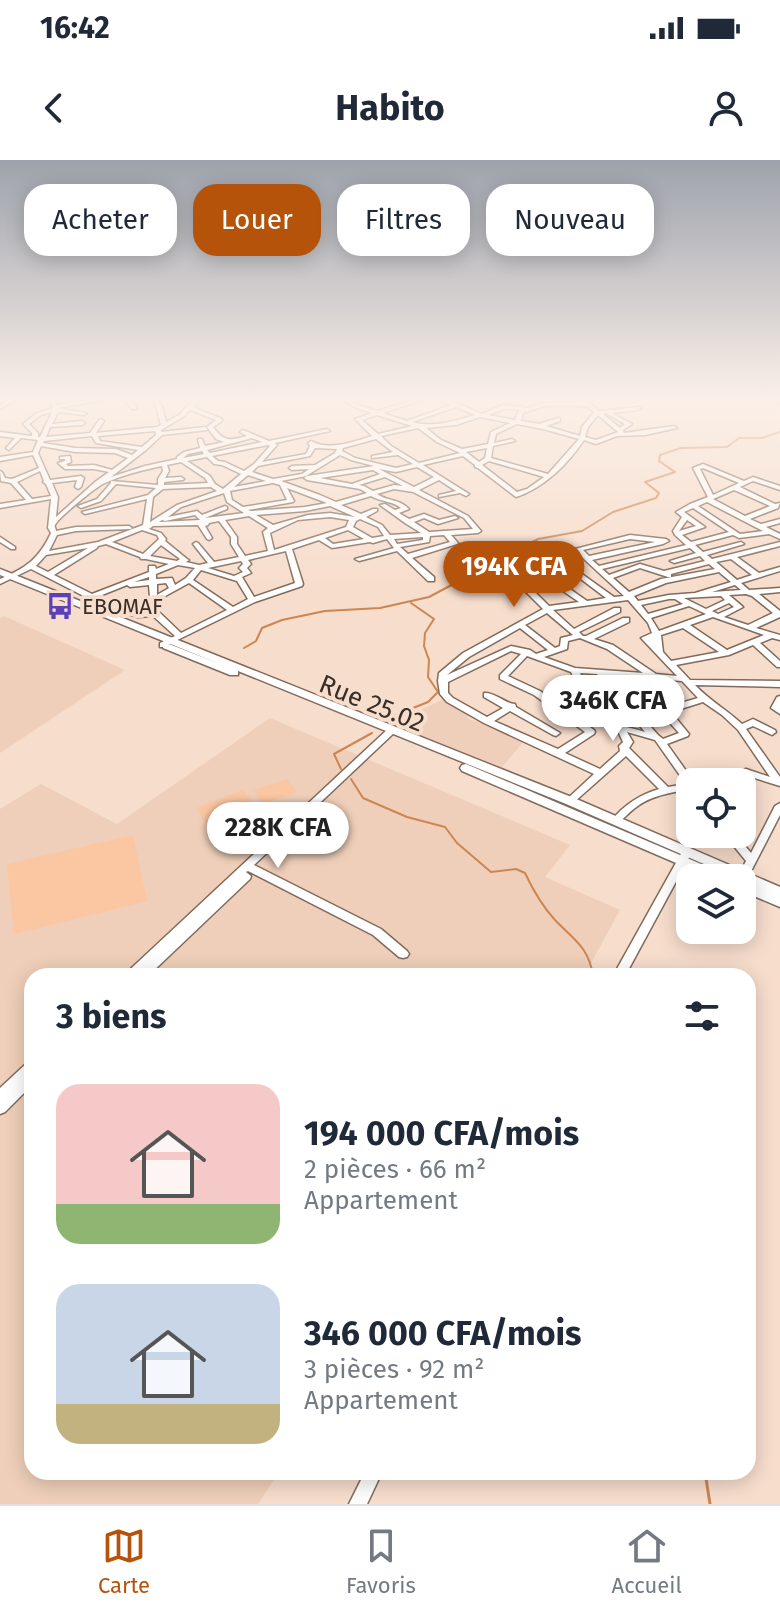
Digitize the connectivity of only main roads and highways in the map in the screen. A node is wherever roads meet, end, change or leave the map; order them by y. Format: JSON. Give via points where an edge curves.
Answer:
{"nodes":[{"id":1,"x":3,"y":577,"type":"edge"},
{"id":2,"x":171,"y":640,"type":"junction"},
{"id":3,"x":393,"y":734,"type":"junction"},
{"id":4,"x":684,"y":856,"type":"junction"},
{"id":5,"x":698,"y":864,"type":"edge"},
{"id":6,"x":703,"y":864,"type":"edge"},
{"id":7,"x":756,"y":884,"type":"edge"},
{"id":8,"x":756,"y":888,"type":"edge"},
{"id":9,"x":780,"y":892,"type":"edge"},
{"id":10,"x":780,"y":902,"type":"edge"}],
"edges":[{"from":1,"to":2,"type":"main road","name":"Rue 25.02"},
{"from":1,"to":2,"type":"main road","via":[[106,609]]},
{"from":2,"to":3,"type":"main road","name":"Rue 25.02"},
{"from":3,"to":4,"type":"main road","name":"Rue 25.02"},
{"from":3,"to":4,"type":"main road","via":[[570,801]]},
{"from":4,"to":5,"type":"main road","name":"Rue 25.02"},
{"from":4,"to":6,"type":"main road"},
{"from":7,"to":9,"type":"main road"},
{"from":8,"to":10,"type":"main road"}]}
